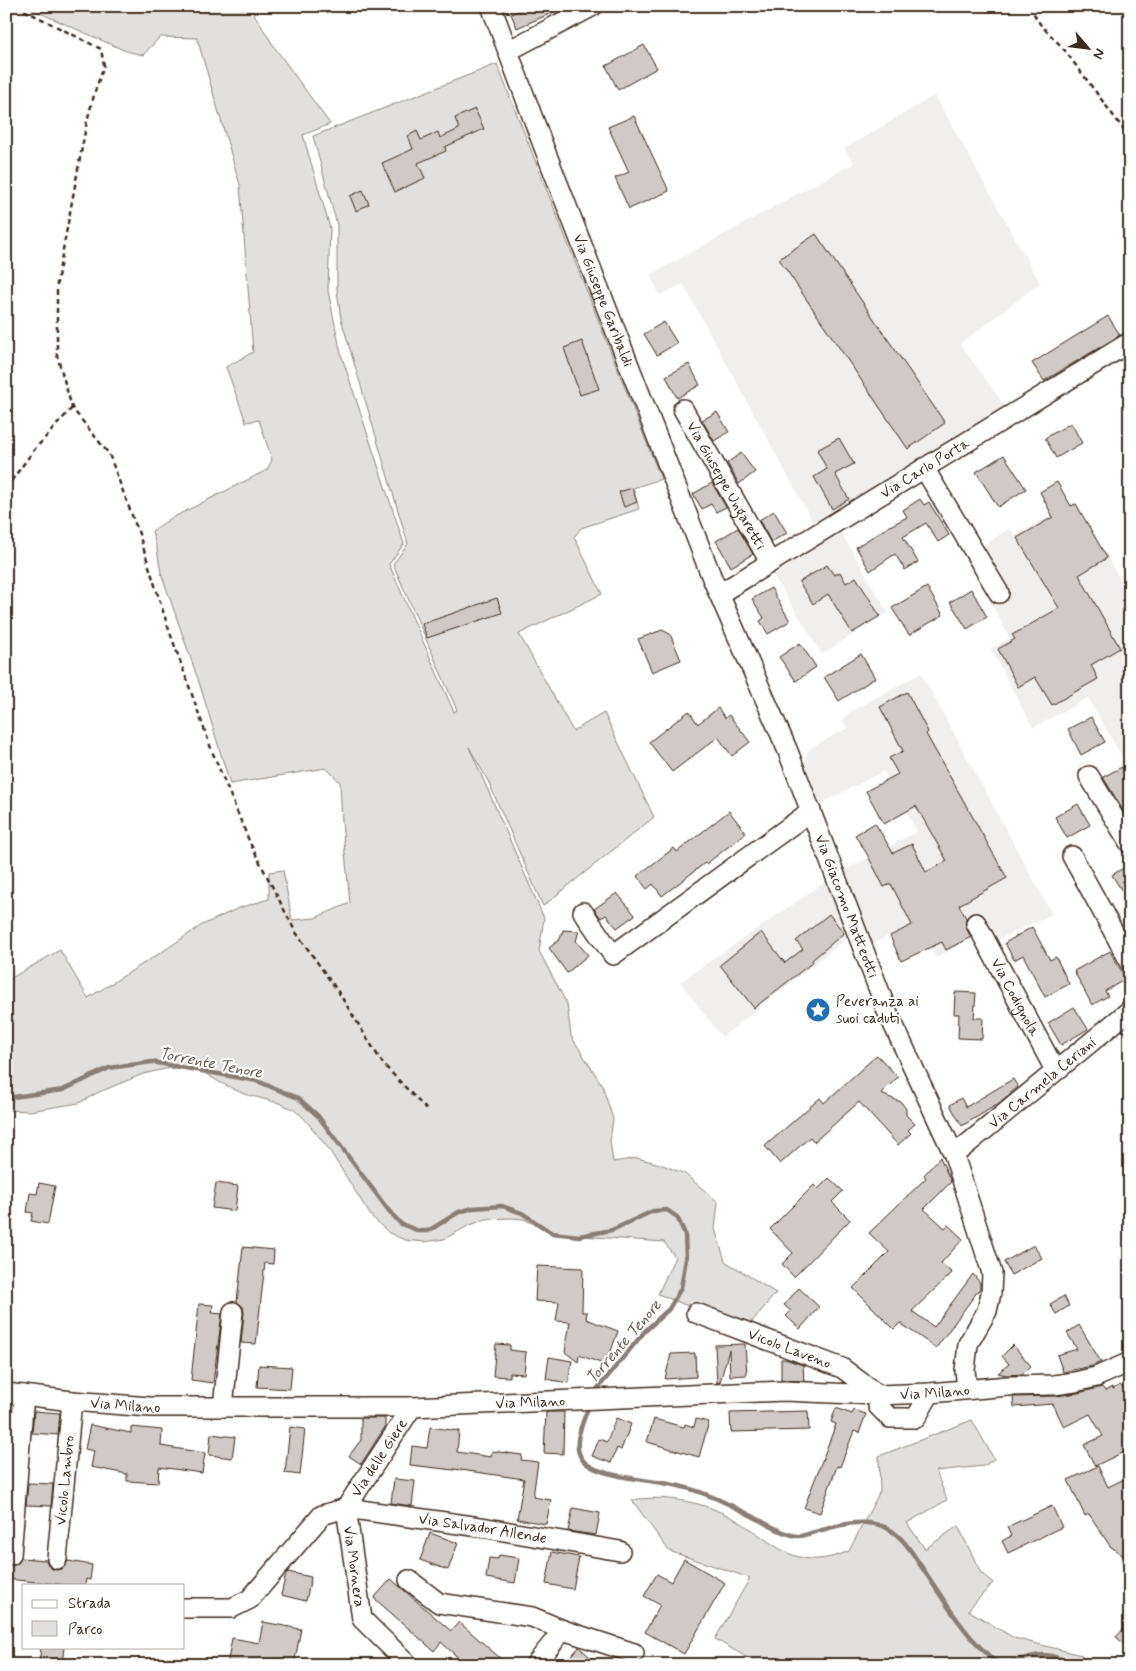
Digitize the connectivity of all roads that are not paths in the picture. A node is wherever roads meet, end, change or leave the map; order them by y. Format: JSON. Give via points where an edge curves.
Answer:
{"nodes":[{"id":1,"x":491,"y":6,"type":"edge"},
{"id":2,"x":593,"y":6,"type":"edge"},
{"id":3,"x":508,"y":51,"type":"junction"},
{"id":4,"x":1130,"y":342,"type":"edge"},
{"id":5,"x":683,"y":409,"type":"dead end"},
{"id":6,"x":924,"y":468,"type":"junction"},
{"id":7,"x":770,"y":562,"type":"junction"},
{"id":8,"x":999,"y":593,"type":"dead end"},
{"id":9,"x":719,"y":594,"type":"junction"},
{"id":10,"x":1090,"y":776,"type":"dead end"},
{"id":11,"x":811,"y":811,"type":"junction"},
{"id":12,"x":1130,"y":844,"type":"edge"},
{"id":13,"x":1072,"y":856,"type":"dead end"},
{"id":14,"x":583,"y":912,"type":"dead end"},
{"id":15,"x":976,"y":923,"type":"dead end"},
{"id":16,"x":1130,"y":962,"type":"edge"},
{"id":17,"x":1130,"y":1010,"type":"edge"},
{"id":18,"x":1055,"y":1070,"type":"junction"},
{"id":19,"x":954,"y":1155,"type":"junction"},
{"id":20,"x":233,"y":1312,"type":"dead end"},
{"id":21,"x":696,"y":1313,"type":"dead end"},
{"id":22,"x":1126,"y":1370,"type":"edge"},
{"id":23,"x":967,"y":1389,"type":"junction"},
{"id":24,"x":15,"y":1394,"type":"edge"},
{"id":25,"x":878,"y":1395,"type":"junction"},
{"id":26,"x":72,"y":1401,"type":"junction"},
{"id":27,"x":223,"y":1407,"type":"junction"},
{"id":28,"x":412,"y":1407,"type":"junction"},
{"id":29,"x":346,"y":1508,"type":"junction"},
{"id":30,"x":620,"y":1551,"type":"dead end"},
{"id":31,"x":11,"y":1555,"type":"dead end"},
{"id":32,"x":57,"y":1559,"type":"dead end"},
{"id":33,"x":409,"y":1580,"type":"dead end"},
{"id":34,"x":185,"y":1608,"type":"edge"},
{"id":35,"x":563,"y":1630,"type":"junction"},
{"id":36,"x":634,"y":1653,"type":"dead end"},
{"id":37,"x":409,"y":1665,"type":"edge"},
{"id":38,"x":535,"y":1665,"type":"edge"}],
"edges":[{"from":1,"to":3,"type":"street","name":"Via Giuseppe Garibaldi"},
{"from":2,"to":3,"type":"street"},
{"from":3,"to":9,"type":"street","name":"Via Giuseppe Garibaldi"},
{"from":4,"to":6,"type":"street","name":"Via Carlo Porta"},
{"from":5,"to":7,"type":"street","name":"Via Giuseppe Ungaretti"},
{"from":6,"to":7,"type":"street","name":"Via Carlo Porta"},
{"from":6,"to":8,"type":"street"},
{"from":7,"to":9,"type":"street","name":"Via Carlo Porta"},
{"from":9,"to":11,"type":"street","name":"Via Giacomo Matteotti"},
{"from":10,"to":12,"type":"street"},
{"from":11,"to":14,"type":"street","via":[[614,955]]},
{"from":11,"to":19,"type":"street","name":"Via Giacomo Matteotti","via":[[887,1011]]},
{"from":13,"to":16,"type":"street"},
{"from":15,"to":18,"type":"street","name":"Via Codignola"},
{"from":17,"to":18,"type":"street","name":"Via Carmela Ceriani"},
{"from":18,"to":19,"type":"street","name":"Via Carmela Ceriani"},
{"from":19,"to":23,"type":"street","name":"Via Giacomo Matteotti","via":[[992,1273],[987,1311],[968,1344]]},
{"from":20,"to":27,"type":"street"},
{"from":21,"to":25,"type":"street","name":"Vicolo Laveno","via":[[842,1368]]},
{"from":22,"to":23,"type":"street","name":"Via Milano","via":[[1054,1385]]},
{"from":23,"to":25,"type":"street","name":"Via Milano"},
{"from":24,"to":26,"type":"street","name":"Via Milano"},
{"from":24,"to":31,"type":"street"},
{"from":25,"to":28,"type":"street","name":"Via Milano","via":[[784,1390]]},
{"from":26,"to":27,"type":"street","name":"Via Milano","via":[[150,1407]]},
{"from":26,"to":32,"type":"street","name":"Vicolo Lambro"},
{"from":27,"to":28,"type":"street","name":"Via Milano"},
{"from":28,"to":29,"type":"street","name":"Via delle Giere"},
{"from":29,"to":30,"type":"street","name":"Via Salvador Allende"},
{"from":29,"to":34,"type":"street","via":[[322,1515],[250,1599],[232,1608]]},
{"from":29,"to":37,"type":"street","name":"Via Mornera","via":[[362,1619]]},
{"from":33,"to":35,"type":"street","via":[[439,1603],[532,1617]]},
{"from":35,"to":36,"type":"street"},
{"from":35,"to":38,"type":"street"}]}
